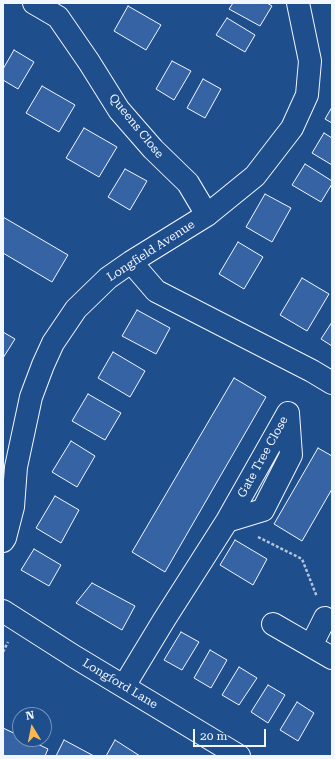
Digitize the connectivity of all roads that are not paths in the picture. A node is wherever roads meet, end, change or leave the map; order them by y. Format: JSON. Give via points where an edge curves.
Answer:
{"nodes":[{"id":1,"x":34,"y":3,"type":"edge"},
{"id":2,"x":298,"y":3,"type":"edge"},
{"id":3,"x":207,"y":215,"type":"junction"},
{"id":4,"x":132,"y":262,"type":"junction"},
{"id":5,"x":332,"y":383,"type":"edge"},
{"id":6,"x":227,"y":522,"type":"road end"},
{"id":7,"x":3,"y":541,"type":"edge"},
{"id":8,"x":3,"y":611,"type":"edge"},
{"id":9,"x":325,"y":618,"type":"road end"},
{"id":10,"x":273,"y":624,"type":"dead end"},
{"id":11,"x":311,"y":646,"type":"junction"},
{"id":12,"x":332,"y":658,"type":"edge"},
{"id":13,"x":124,"y":686,"type":"junction"},
{"id":14,"x":238,"y":756,"type":"edge"}],
"edges":[{"from":1,"to":3,"type":"street","name":"Queens Close","via":[[58,17],[120,110],[153,149],[188,183]]},
{"from":2,"to":3,"type":"street","name":"Longfield Avenue","via":[[310,61],[307,95],[292,128],[254,176]]},
{"from":3,"to":4,"type":"street","name":"Longfield Avenue"},
{"from":4,"to":5,"type":"street","via":[[156,291]]},
{"from":4,"to":7,"type":"street","name":"Longfield Avenue","via":[[108,278],[76,309],[53,343],[31,397],[16,467],[13,507]]},
{"from":6,"to":13,"type":"street"},
{"from":8,"to":13,"type":"street","name":"Longford Lane"},
{"from":9,"to":11,"type":"street"},
{"from":10,"to":11,"type":"street"},
{"from":11,"to":12,"type":"street"},
{"from":13,"to":14,"type":"street","name":"Longford Lane"}]}
